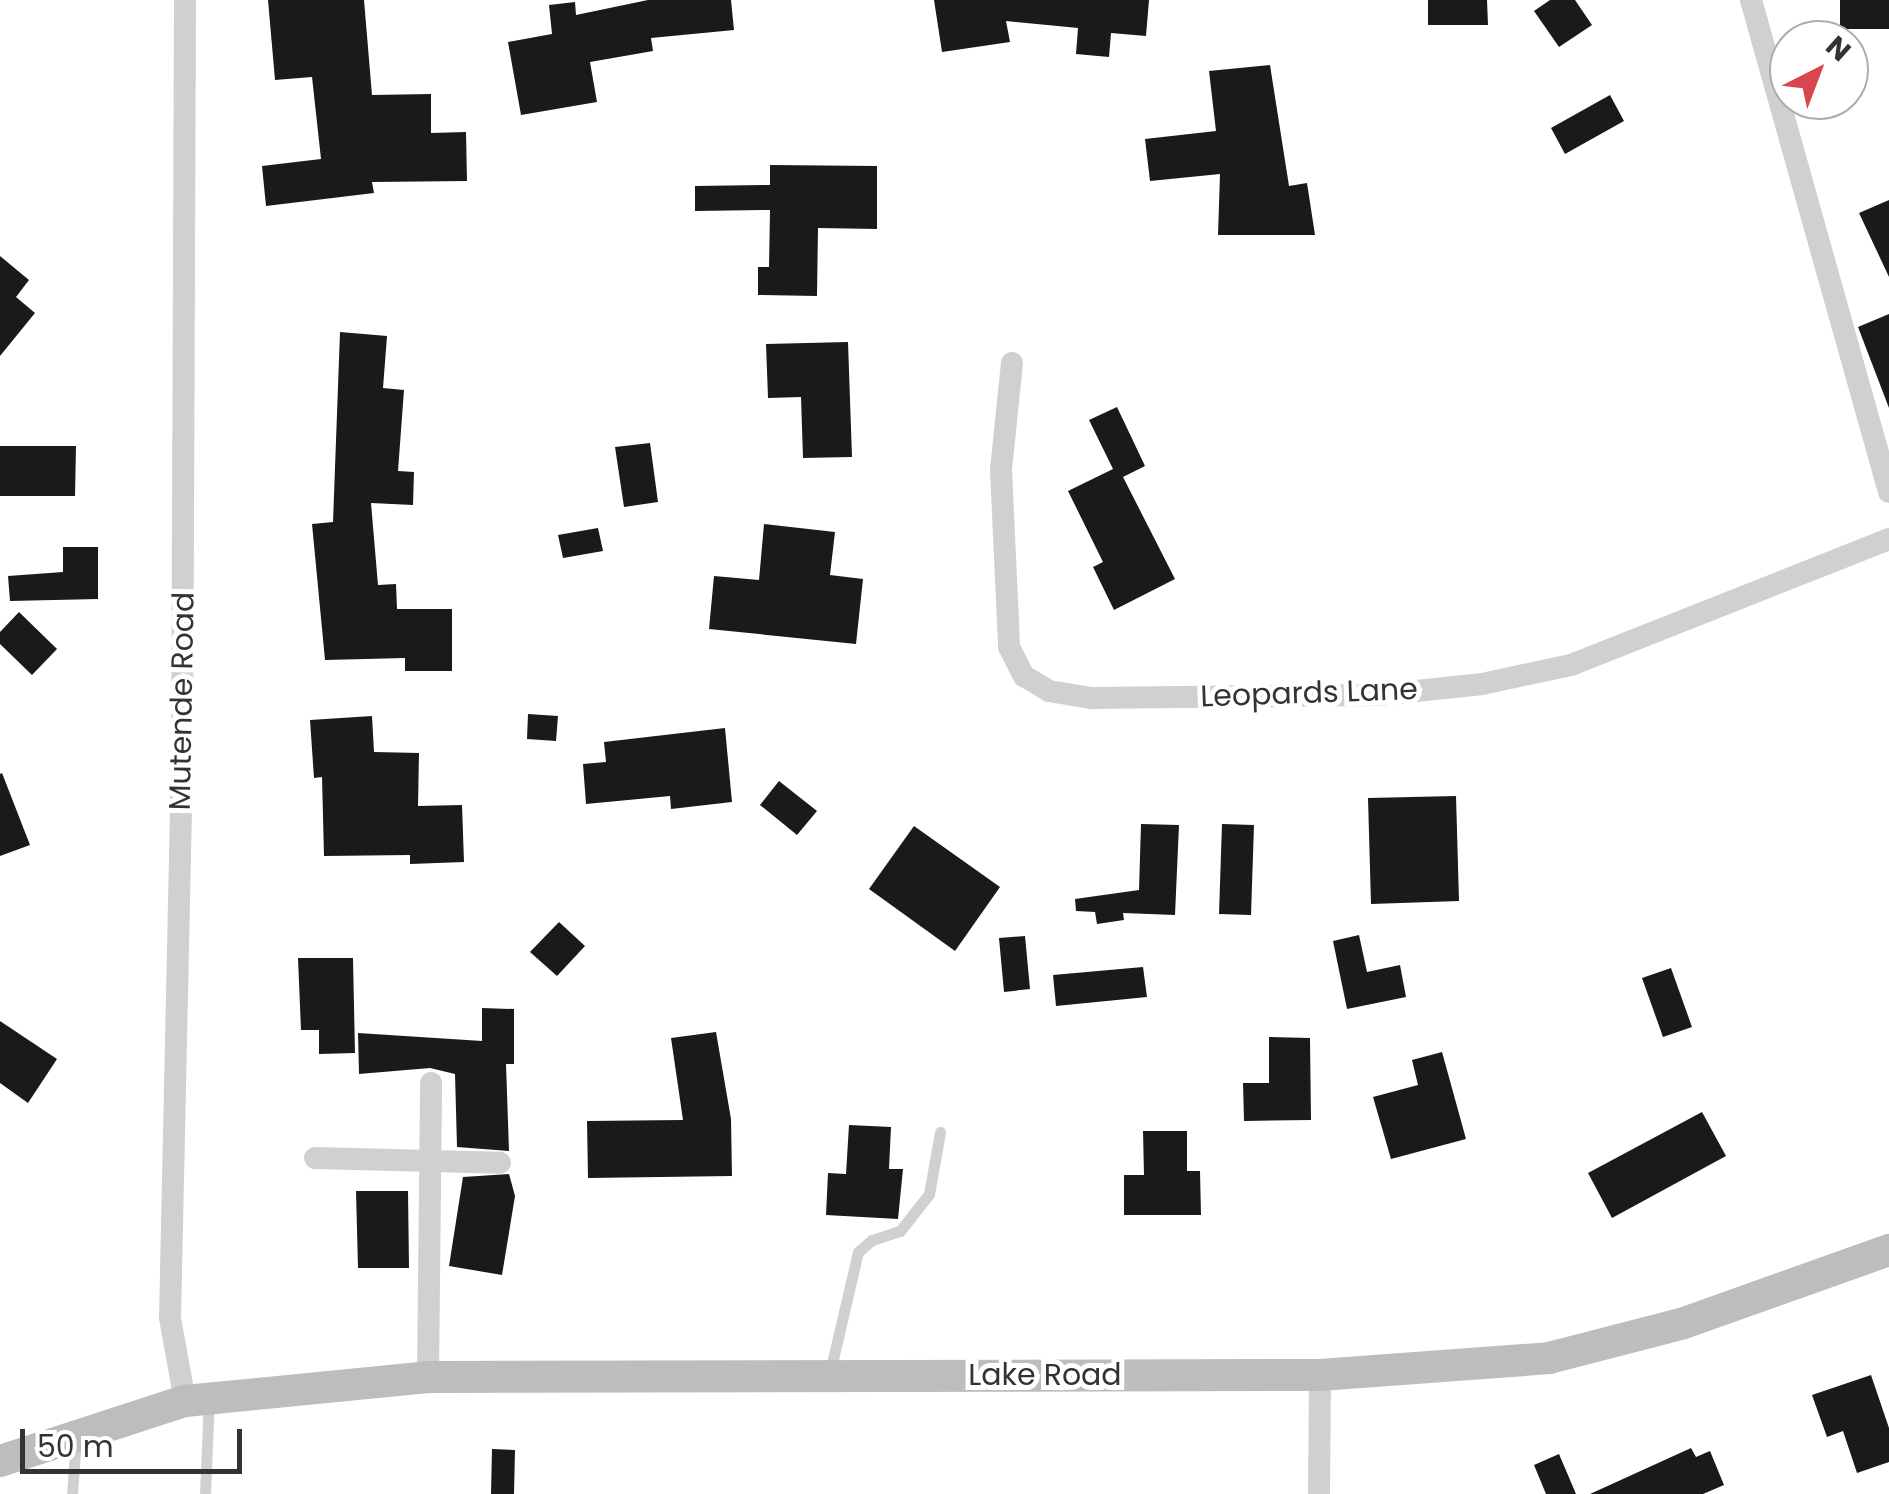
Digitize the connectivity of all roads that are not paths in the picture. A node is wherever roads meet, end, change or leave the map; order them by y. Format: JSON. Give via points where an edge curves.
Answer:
{"nodes":[{"id":1,"x":185,"y":0,"type":"edge"},
{"id":2,"x":1751,"y":0,"type":"edge"},
{"id":3,"x":1012,"y":363,"type":"dead end"},
{"id":4,"x":1889,"y":492,"type":"edge"},
{"id":5,"x":1889,"y":539,"type":"edge"},
{"id":6,"x":431,"y":1083,"type":"dead end"},
{"id":7,"x":940,"y":1132,"type":"dead end"},
{"id":8,"x":315,"y":1158,"type":"dead end"},
{"id":9,"x":430,"y":1160,"type":"junction"},
{"id":10,"x":500,"y":1163,"type":"dead end"},
{"id":11,"x":1889,"y":1250,"type":"edge"},
{"id":12,"x":1320,"y":1375,"type":"junction"},
{"id":13,"x":428,"y":1376,"type":"junction"},
{"id":14,"x":829,"y":1376,"type":"junction"},
{"id":15,"x":197,"y":1398,"type":"junction"},
{"id":16,"x":76,"y":1433,"type":"junction"},
{"id":17,"x":0,"y":1461,"type":"edge"},
{"id":18,"x":72,"y":1494,"type":"edge"},
{"id":19,"x":204,"y":1494,"type":"edge"},
{"id":20,"x":1320,"y":1494,"type":"edge"}],
"edges":[{"from":1,"to":15,"type":"street","name":"Mutende Road","via":[[182,744],[170,1318]]},
{"from":2,"to":4,"type":"street"},
{"from":3,"to":5,"type":"street","name":"Leopards Lane","via":[[1001,469],[1010,648],[1024,676],[1049,691],[1091,698],[1379,695],[1482,684],[1571,665]]},
{"from":6,"to":9,"type":"street"},
{"from":7,"to":14,"type":"lane","via":[[928,1194],[900,1231],[858,1252]]},
{"from":8,"to":9,"type":"street"},
{"from":9,"to":10,"type":"street"},
{"from":9,"to":13,"type":"street"},
{"from":11,"to":12,"type":"main road","name":"Lake Road","via":[[1602,1347],[1549,1358]]},
{"from":12,"to":14,"type":"main road","name":"Lake Road"},
{"from":12,"to":20,"type":"street"},
{"from":13,"to":14,"type":"main road","name":"Lake Road"},
{"from":13,"to":15,"type":"main road","name":"Lake Road"},
{"from":15,"to":16,"type":"main road","name":"Lake Road"},
{"from":15,"to":19,"type":"lane"},
{"from":16,"to":17,"type":"main road","name":"Lake Road"},
{"from":16,"to":18,"type":"lane"}]}
